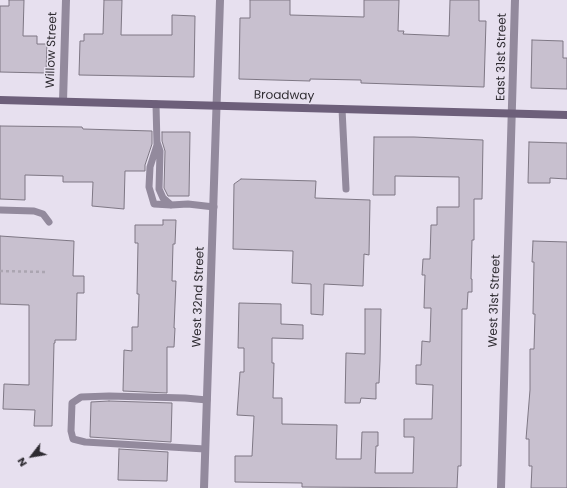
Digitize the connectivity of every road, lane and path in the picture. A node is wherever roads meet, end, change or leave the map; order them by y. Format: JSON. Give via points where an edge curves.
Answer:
{"nodes":[{"id":1,"x":66,"y":0,"type":"edge"},
{"id":2,"x":220,"y":0,"type":"edge"},
{"id":3,"x":515,"y":0,"type":"edge"},
{"id":4,"x":0,"y":100,"type":"edge"},
{"id":5,"x":63,"y":100,"type":"junction"},
{"id":6,"x":156,"y":104,"type":"junction"},
{"id":7,"x":217,"y":106,"type":"junction"},
{"id":8,"x":342,"y":109,"type":"junction"},
{"id":9,"x":512,"y":114,"type":"junction"},
{"id":10,"x":567,"y":115,"type":"edge"},
{"id":11,"x":157,"y":140,"type":"junction"},
{"id":12,"x":346,"y":189,"type":"dead end"},
{"id":13,"x":171,"y":206,"type":"junction"},
{"id":14,"x":214,"y":207,"type":"junction"},
{"id":15,"x":0,"y":210,"type":"edge"},
{"id":16,"x":49,"y":222,"type":"dead end"},
{"id":17,"x":0,"y":271,"type":"edge"},
{"id":18,"x":47,"y":272,"type":"dead end"},
{"id":19,"x":207,"y":400,"type":"junction"},
{"id":20,"x":205,"y":449,"type":"junction"},
{"id":21,"x":204,"y":488,"type":"edge"},
{"id":22,"x":501,"y":488,"type":"edge"}],
"edges":[{"from":1,"to":5,"type":"street","name":"Willow Street"},
{"from":2,"to":7,"type":"street","name":"West 32nd Street"},
{"from":3,"to":9,"type":"street","name":"East 31st Street"},
{"from":4,"to":5,"type":"street","name":"Broadway"},
{"from":5,"to":6,"type":"street","name":"Broadway"},
{"from":6,"to":7,"type":"street","name":"Broadway"},
{"from":6,"to":11,"type":"lane"},
{"from":7,"to":8,"type":"street","name":"Broadway"},
{"from":7,"to":14,"type":"street","name":"West 32nd Street"},
{"from":8,"to":9,"type":"street","name":"Broadway"},
{"from":8,"to":12,"type":"lane"},
{"from":9,"to":10,"type":"street","name":"Broadway"},
{"from":9,"to":22,"type":"street","name":"West 31st Street"},
{"from":11,"to":13,"type":"lane","via":[[160,151],[159,189]]},
{"from":11,"to":13,"type":"lane","via":[[150,167],[149,187],[154,204]]},
{"from":13,"to":14,"type":"lane","via":[[188,204]]},
{"from":14,"to":19,"type":"street","name":"West 32nd Street"},
{"from":15,"to":16,"type":"lane","via":[[34,211],[43,214]]},
{"from":17,"to":18,"type":"path"},
{"from":19,"to":20,"type":"street","name":"West 32nd Street"},
{"from":19,"to":20,"type":"lane","via":[[81,397],[72,403],[70,431],[73,439],[85,442]]},
{"from":20,"to":21,"type":"street","name":"West 32nd Street"}]}
